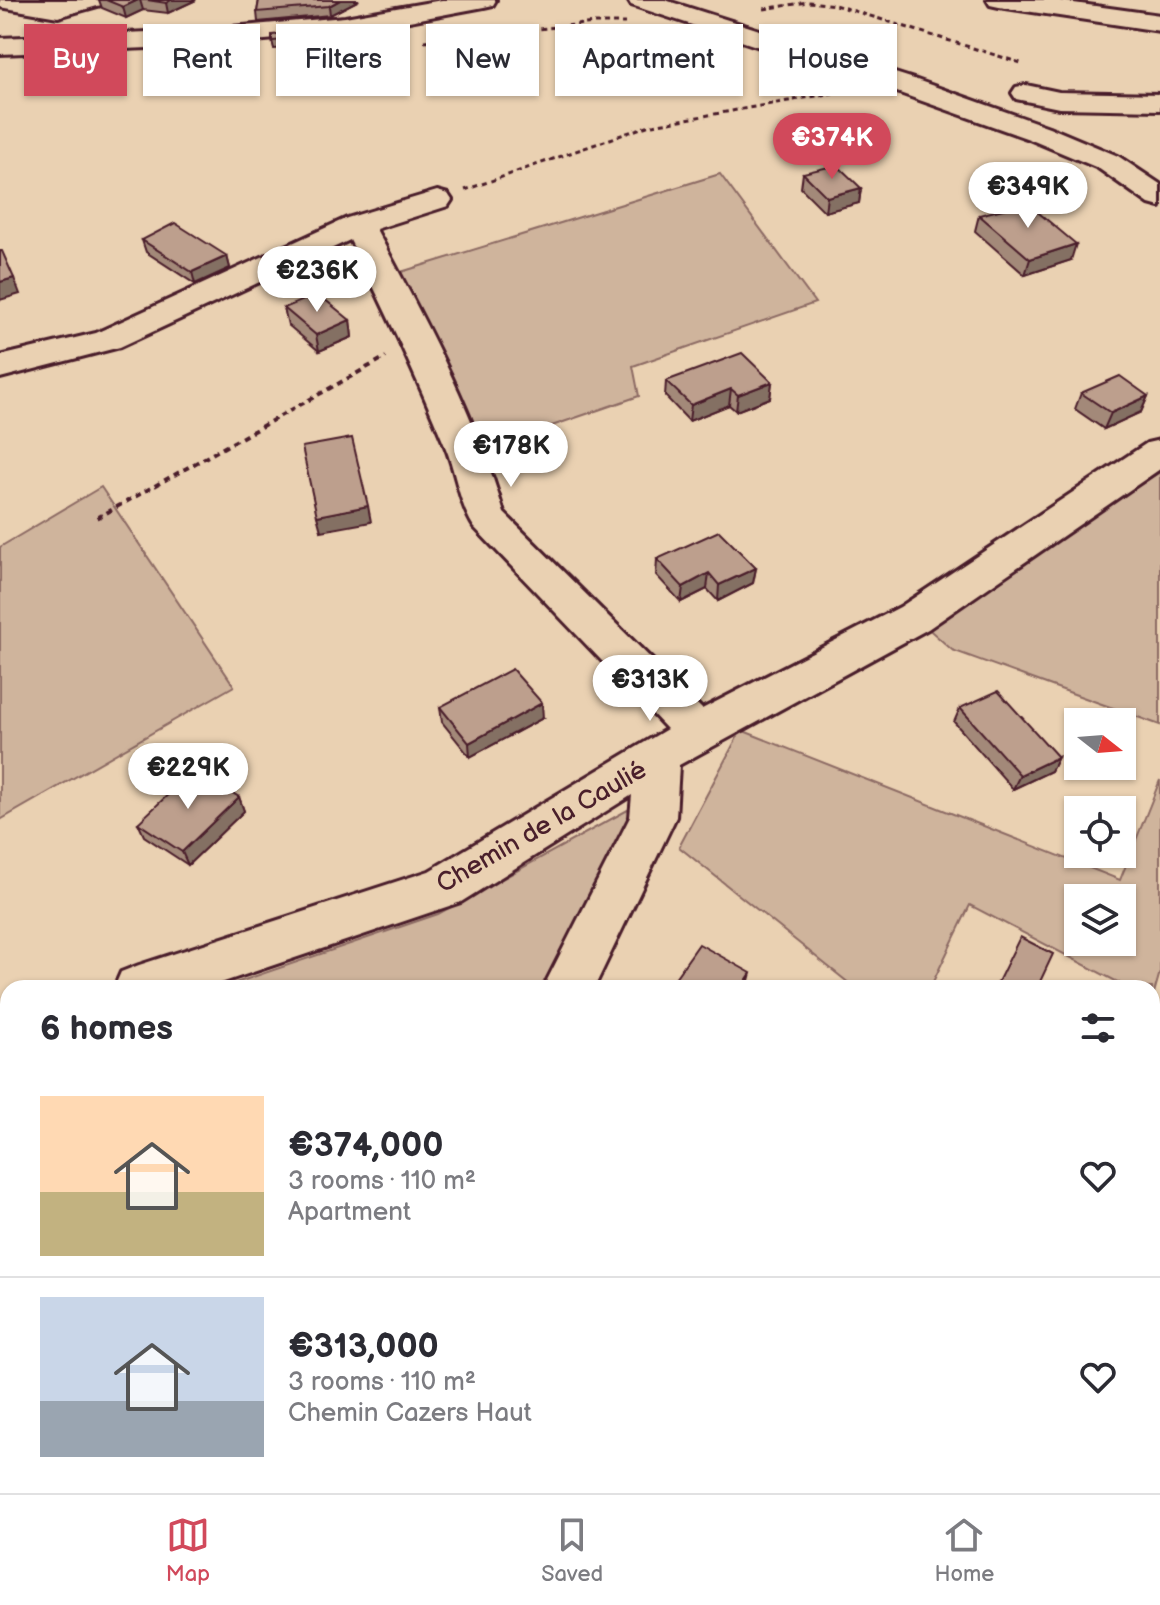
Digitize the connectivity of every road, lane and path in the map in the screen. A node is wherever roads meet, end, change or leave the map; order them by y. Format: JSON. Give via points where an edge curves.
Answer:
{"nodes":[{"id":1,"x":3,"y":0,"type":"edge"},
{"id":2,"x":92,"y":0,"type":"edge"},
{"id":3,"x":392,"y":0,"type":"edge"},
{"id":4,"x":484,"y":0,"type":"edge"},
{"id":5,"x":640,"y":0,"type":"edge"},
{"id":6,"x":684,"y":0,"type":"edge"},
{"id":7,"x":999,"y":0,"type":"edge"},
{"id":8,"x":1032,"y":0,"type":"edge"},
{"id":9,"x":424,"y":12,"type":"junction"},
{"id":10,"x":1158,"y":16,"type":"edge"},
{"id":11,"x":755,"y":25,"type":"junction"},
{"id":12,"x":759,"y":27,"type":"edge"},
{"id":13,"x":0,"y":46,"type":"edge"},
{"id":14,"x":1027,"y":79,"type":"joint"},
{"id":15,"x":897,"y":83,"type":"edge"},
{"id":16,"x":815,"y":96,"type":"edge"},
{"id":17,"x":1160,"y":102,"type":"edge"},
{"id":18,"x":1160,"y":198,"type":"edge"},
{"id":19,"x":437,"y":200,"type":"joint"},
{"id":20,"x":358,"y":225,"type":"junction"},
{"id":21,"x":418,"y":339,"type":"junction"},
{"id":22,"x":0,"y":367,"type":"edge"},
{"id":23,"x":1160,"y":452,"type":"edge"},
{"id":24,"x":97,"y":518,"type":"dead end"},
{"id":25,"x":697,"y":732,"type":"junction"},
{"id":26,"x":657,"y":759,"type":"junction"},
{"id":27,"x":163,"y":980,"type":"edge"},
{"id":28,"x":572,"y":980,"type":"edge"}],
"edges":[{"from":1,"to":2,"type":"street","via":[[58,9]]},
{"from":3,"to":9,"type":"street"},
{"from":4,"to":9,"type":"street"},
{"from":5,"to":11,"type":"street","via":[[697,21]]},
{"from":6,"to":11,"type":"street"},
{"from":7,"to":10,"type":"street","via":[[1100,27]]},
{"from":8,"to":10,"type":"street"},
{"from":9,"to":13,"type":"street","via":[[198,38]]},
{"from":11,"to":12,"type":"street"},
{"from":11,"to":14,"type":"path","via":[[820,2]]},
{"from":14,"to":17,"type":"street","via":[[1059,100]]},
{"from":15,"to":18,"type":"street","via":[[1108,162]]},
{"from":16,"to":19,"type":"path","via":[[647,126]]},
{"from":19,"to":20,"type":"street"},
{"from":20,"to":21,"type":"street"},
{"from":20,"to":22,"type":"street","via":[[108,340]]},
{"from":21,"to":24,"type":"path"},
{"from":21,"to":25,"type":"street","via":[[473,469],[487,518]]},
{"from":23,"to":25,"type":"street","name":"Chemin de la Caulié","via":[[914,618]]},
{"from":25,"to":26,"type":"street","name":"Chemin de la Caulié"},
{"from":26,"to":27,"type":"street","name":"Chemin de la Caulié","via":[[444,887]]},
{"from":26,"to":28,"type":"street","via":[[653,817]]}]}
